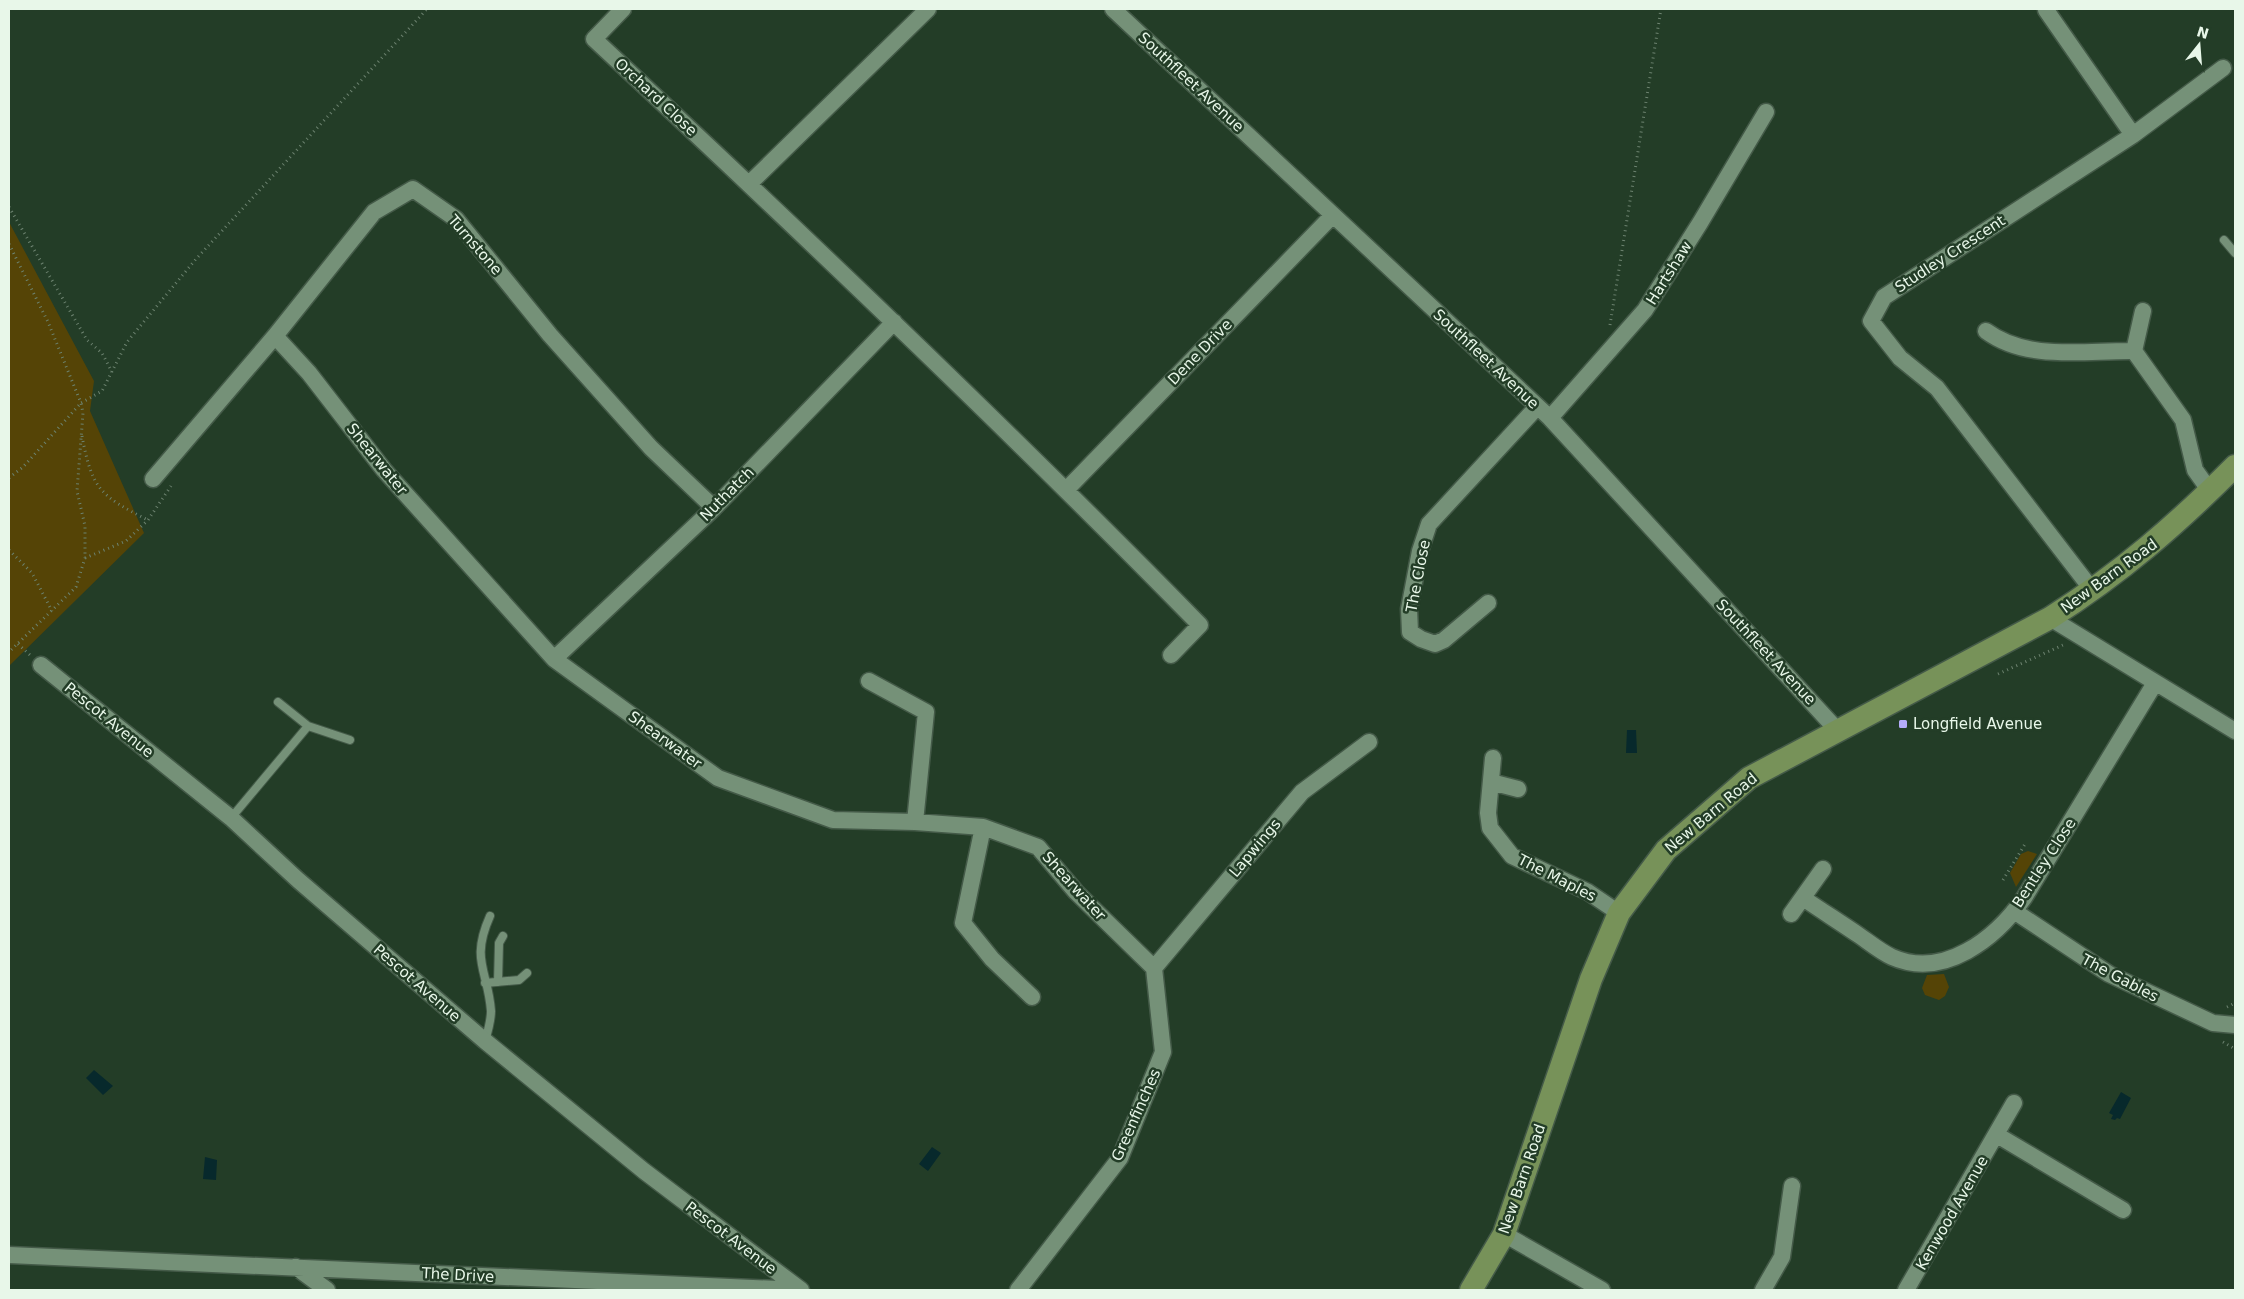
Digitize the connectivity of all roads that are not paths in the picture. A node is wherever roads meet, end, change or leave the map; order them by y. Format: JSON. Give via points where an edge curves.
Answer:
{"nodes":[{"id":1,"x":623,"y":9,"type":"edge"},
{"id":2,"x":928,"y":9,"type":"edge"},
{"id":3,"x":1113,"y":9,"type":"edge"},
{"id":4,"x":2046,"y":10,"type":"edge"},
{"id":5,"x":2223,"y":68,"type":"dead end"},
{"id":6,"x":1766,"y":112,"type":"dead end"},
{"id":7,"x":2132,"y":135,"type":"junction"},
{"id":8,"x":749,"y":184,"type":"junction"},
{"id":9,"x":1333,"y":215,"type":"junction"},
{"id":10,"x":2224,"y":240,"type":"dead end"},
{"id":11,"x":2235,"y":253,"type":"edge"},
{"id":12,"x":2143,"y":311,"type":"dead end"},
{"id":13,"x":894,"y":322,"type":"junction"},
{"id":14,"x":1986,"y":330,"type":"dead end"},
{"id":15,"x":276,"y":336,"type":"junction"},
{"id":16,"x":2134,"y":350,"type":"junction"},
{"id":17,"x":1537,"y":407,"type":"junction"},
{"id":18,"x":1550,"y":418,"type":"junction"},
{"id":19,"x":2235,"y":466,"type":"edge"},
{"id":20,"x":154,"y":479,"type":"dead end"},
{"id":21,"x":1067,"y":489,"type":"junction"},
{"id":22,"x":2210,"y":491,"type":"junction"},
{"id":23,"x":714,"y":508,"type":"junction"},
{"id":24,"x":2093,"y":591,"type":"junction"},
{"id":25,"x":1488,"y":603,"type":"dead end"},
{"id":26,"x":2050,"y":618,"type":"junction"},
{"id":27,"x":1171,"y":655,"type":"dead end"},
{"id":28,"x":554,"y":659,"type":"junction"},
{"id":29,"x":41,"y":665,"type":"dead end"},
{"id":30,"x":869,"y":681,"type":"dead end"},
{"id":31,"x":2155,"y":682,"type":"junction"},
{"id":32,"x":278,"y":702,"type":"dead end"},
{"id":33,"x":308,"y":726,"type":"junction"},
{"id":34,"x":1838,"y":730,"type":"junction"},
{"id":35,"x":2235,"y":731,"type":"edge"},
{"id":36,"x":350,"y":740,"type":"dead end"},
{"id":37,"x":1369,"y":742,"type":"dead end"},
{"id":38,"x":1493,"y":758,"type":"dead end"},
{"id":39,"x":1491,"y":782,"type":"junction"},
{"id":40,"x":1518,"y":789,"type":"dead end"},
{"id":41,"x":231,"y":818,"type":"junction"},
{"id":42,"x":915,"y":822,"type":"junction"},
{"id":43,"x":983,"y":827,"type":"junction"},
{"id":44,"x":1823,"y":869,"type":"dead end"},
{"id":45,"x":1803,"y":898,"type":"junction"},
{"id":46,"x":2014,"y":911,"type":"junction"},
{"id":47,"x":1619,"y":913,"type":"junction"},
{"id":48,"x":1791,"y":914,"type":"dead end"},
{"id":49,"x":490,"y":916,"type":"dead end"},
{"id":50,"x":503,"y":936,"type":"dead end"},
{"id":51,"x":1154,"y":968,"type":"junction"},
{"id":52,"x":527,"y":973,"type":"dead end"},
{"id":53,"x":498,"y":982,"type":"junction"},
{"id":54,"x":485,"y":983,"type":"junction"},
{"id":55,"x":1032,"y":997,"type":"dead end"},
{"id":56,"x":2235,"y":1026,"type":"edge"},
{"id":57,"x":485,"y":1041,"type":"junction"},
{"id":58,"x":2014,"y":1103,"type":"dead end"},
{"id":59,"x":1997,"y":1135,"type":"junction"},
{"id":60,"x":1792,"y":1186,"type":"dead end"},
{"id":61,"x":2123,"y":1210,"type":"dead end"},
{"id":62,"x":1504,"y":1234,"type":"junction"},
{"id":63,"x":9,"y":1255,"type":"edge"},
{"id":64,"x":296,"y":1267,"type":"junction"},
{"id":65,"x":327,"y":1290,"type":"edge"},
{"id":66,"x":800,"y":1290,"type":"edge"},
{"id":67,"x":1018,"y":1290,"type":"edge"},
{"id":68,"x":1471,"y":1290,"type":"edge"},
{"id":69,"x":1602,"y":1290,"type":"edge"},
{"id":70,"x":1763,"y":1290,"type":"edge"},
{"id":71,"x":1906,"y":1290,"type":"edge"}],
"edges":[{"from":1,"to":8,"type":"street","name":"Orchard Close","via":[[594,39]]},
{"from":2,"to":8,"type":"street"},
{"from":3,"to":9,"type":"street","name":"Southfleet Avenue"},
{"from":4,"to":7,"type":"street"},
{"from":5,"to":7,"type":"street","name":"Studley Crescent"},
{"from":6,"to":18,"type":"street","name":"Hartshaw","via":[[1645,310]]},
{"from":7,"to":24,"type":"street","name":"Studley Crescent","via":[[1884,297],[1871,321],[1900,358],[1937,388]]},
{"from":8,"to":13,"type":"street","name":"Orchard Close"},
{"from":9,"to":17,"type":"street","name":"Southfleet Avenue"},
{"from":9,"to":21,"type":"street","name":"Dene Drive"},
{"from":10,"to":11,"type":"lane"},
{"from":12,"to":16,"type":"street"},
{"from":13,"to":21,"type":"street"},
{"from":13,"to":23,"type":"street","name":"Nuthatch"},
{"from":14,"to":16,"type":"street","via":[[2000,341],[2026,350]]},
{"from":15,"to":20,"type":"street","name":"Turnstone"},
{"from":15,"to":23,"type":"street","name":"Turnstone","via":[[374,212],[413,189],[456,219],[550,335],[651,448]]},
{"from":15,"to":28,"type":"street","name":"Shearwater","via":[[309,372],[384,470]]},
{"from":16,"to":22,"type":"street","via":[[2184,420],[2195,470]]},
{"from":17,"to":18,"type":"street","name":"Southfleet Avenue"},
{"from":17,"to":25,"type":"street","name":"The Close","via":[[1429,524],[1420,551],[1410,609],[1410,632],[1435,644]]},
{"from":18,"to":34,"type":"street","name":"Southfleet Avenue"},
{"from":19,"to":22,"type":"street","name":"New Barn Road"},
{"from":21,"to":27,"type":"street","via":[[1200,625]]},
{"from":22,"to":24,"type":"street","name":"New Barn Road","via":[[2162,536]]},
{"from":23,"to":28,"type":"street","name":"Nuthatch"},
{"from":24,"to":26,"type":"street","name":"New Barn Road"},
{"from":26,"to":31,"type":"street"},
{"from":26,"to":34,"type":"street","name":"New Barn Road"},
{"from":28,"to":42,"type":"street","name":"Shearwater","via":[[718,778],[833,820]]},
{"from":29,"to":41,"type":"street","name":"Pescot Avenue"},
{"from":30,"to":42,"type":"street","via":[[926,712]]},
{"from":31,"to":35,"type":"street"},
{"from":31,"to":46,"type":"street","name":"Bentley Close"},
{"from":32,"to":33,"type":"lane"},
{"from":33,"to":36,"type":"lane"},
{"from":33,"to":41,"type":"lane"},
{"from":34,"to":47,"type":"street","name":"New Barn Road","via":[[1748,778],[1666,850]]},
{"from":37,"to":51,"type":"street","name":"Lapwings","via":[[1302,792]]},
{"from":38,"to":39,"type":"street","name":"The Maples"},
{"from":39,"to":40,"type":"street"},
{"from":39,"to":47,"type":"street","name":"The Maples","via":[[1490,828],[1512,856],[1588,892]]},
{"from":41,"to":57,"type":"street","name":"Pescot Avenue"},
{"from":42,"to":43,"type":"street","name":"Shearwater"},
{"from":43,"to":51,"type":"street","name":"Shearwater","via":[[1038,846],[1076,892]]},
{"from":43,"to":55,"type":"street","via":[[962,923],[992,959]]},
{"from":44,"to":45,"type":"street"},
{"from":45,"to":46,"type":"street","name":"Bentley Close","via":[[1891,956],[1918,962],[1961,956]]},
{"from":45,"to":48,"type":"street"},
{"from":46,"to":56,"type":"street","name":"The Gables","via":[[2109,974],[2213,1023]]},
{"from":47,"to":62,"type":"street","name":"New Barn Road","via":[[1591,979]]},
{"from":49,"to":54,"type":"lane","via":[[481,942],[480,960]]},
{"from":50,"to":53,"type":"lane","via":[[499,943]]},
{"from":51,"to":67,"type":"street","name":"Greenfinches","via":[[1163,1052],[1120,1158]]},
{"from":52,"to":53,"type":"lane","via":[[519,980]]},
{"from":53,"to":54,"type":"lane"},
{"from":54,"to":57,"type":"lane","via":[[491,1011]]},
{"from":57,"to":66,"type":"street","name":"Pescot Avenue","via":[[644,1171]]},
{"from":58,"to":59,"type":"street","name":"Kenwood Avenue"},
{"from":59,"to":61,"type":"street"},
{"from":59,"to":71,"type":"street","name":"Kenwood Avenue"},
{"from":60,"to":70,"type":"street","via":[[1782,1257]]},
{"from":62,"to":68,"type":"street","name":"New Barn Road"},
{"from":62,"to":69,"type":"street"},
{"from":63,"to":64,"type":"street","name":"The Drive"},
{"from":64,"to":65,"type":"street"},
{"from":64,"to":66,"type":"street","name":"The Drive"}]}
